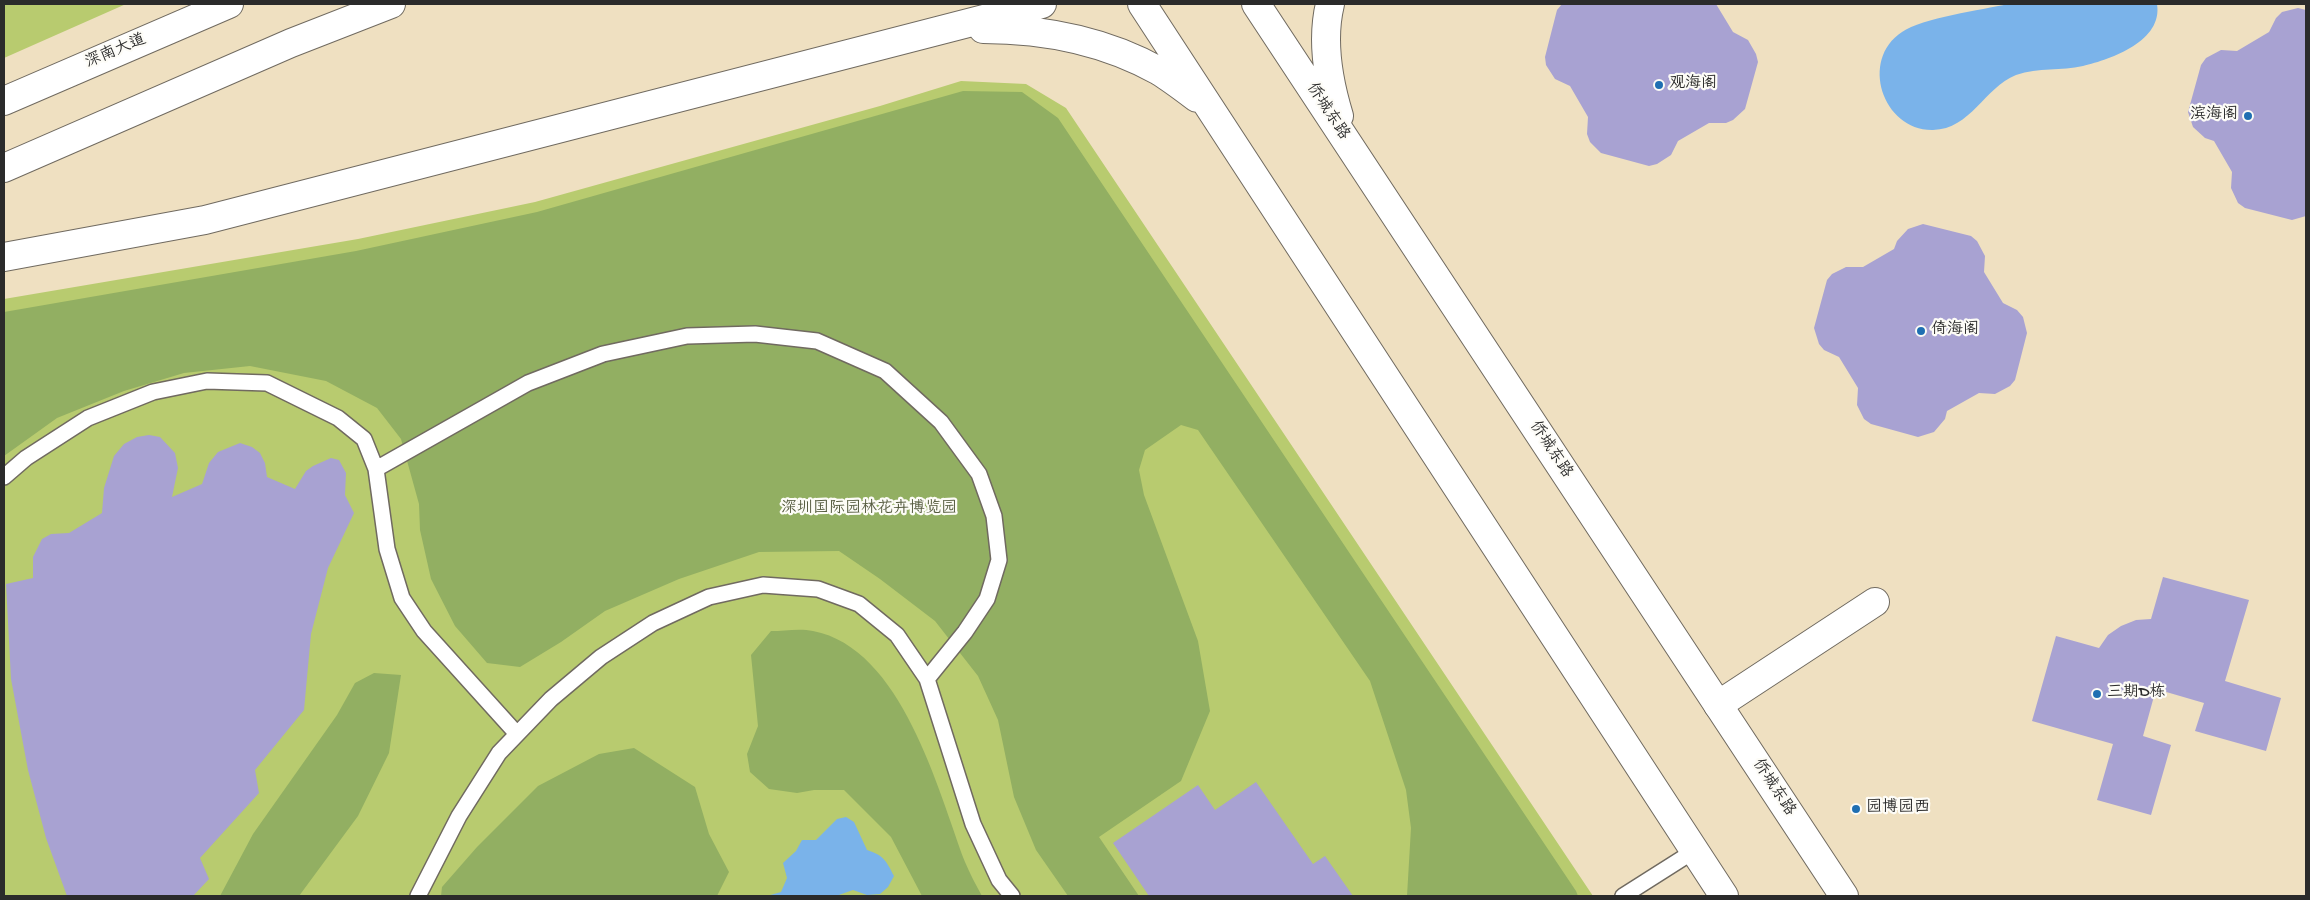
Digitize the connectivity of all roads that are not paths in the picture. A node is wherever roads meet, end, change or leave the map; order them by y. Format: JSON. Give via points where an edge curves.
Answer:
{"nodes":[{"id":1,"x":229,"y":4,"type":"edge"},
{"id":2,"x":391,"y":4,"type":"edge"},
{"id":3,"x":1042,"y":4,"type":"edge"},
{"id":4,"x":1142,"y":4,"type":"edge"},
{"id":5,"x":1256,"y":4,"type":"edge"},
{"id":6,"x":1330,"y":4,"type":"edge"},
{"id":7,"x":946,"y":30,"type":"junction"},
{"id":8,"x":4,"y":101,"type":"edge"},
{"id":9,"x":1208,"y":106,"type":"junction"},
{"id":10,"x":1348,"y":144,"type":"junction"},
{"id":11,"x":4,"y":168,"type":"edge"},
{"id":12,"x":4,"y":257,"type":"edge"},
{"id":13,"x":376,"y":469,"type":"junction"},
{"id":14,"x":4,"y":477,"type":"edge"},
{"id":15,"x":1875,"y":602,"type":"dead end"},
{"id":16,"x":927,"y":679,"type":"junction"},
{"id":17,"x":1718,"y":705,"type":"junction"},
{"id":18,"x":518,"y":734,"type":"junction"},
{"id":19,"x":1694,"y":850,"type":"junction"},
{"id":20,"x":418,"y":896,"type":"edge"},
{"id":21,"x":1012,"y":896,"type":"edge"},
{"id":22,"x":1623,"y":896,"type":"edge"},
{"id":23,"x":1724,"y":896,"type":"edge"},
{"id":24,"x":1844,"y":896,"type":"edge"}],
"edges":[{"from":1,"to":8,"type":"main road","name":"深南大道"},
{"from":2,"to":11,"type":"main road","via":[[291,43]]},
{"from":3,"to":7,"type":"main road"},
{"from":4,"to":9,"type":"main road"},
{"from":5,"to":10,"type":"main road","name":"侨城东路"},
{"from":6,"to":10,"type":"main road","via":[[1326,51],[1332,92]]},
{"from":7,"to":9,"type":"main road","via":[[1014,29],[1066,36],[1112,50],[1160,72]]},
{"from":7,"to":12,"type":"main road","via":[[205,220]]},
{"from":9,"to":19,"type":"main road"},
{"from":10,"to":17,"type":"main road","name":"侨城东路"},
{"from":13,"to":14,"type":"lane","via":[[364,440],[338,418],[267,384],[207,381],[152,392],[88,418],[26,458]]},
{"from":13,"to":16,"type":"lane","via":[[528,383],[603,354],[687,336],[755,334],[817,341],[885,371],[941,422],[979,474],[994,516],[999,560],[987,599]]},
{"from":13,"to":18,"type":"lane","via":[[387,549],[402,598],[424,632]]},
{"from":15,"to":17,"type":"main road"},
{"from":16,"to":18,"type":"lane","via":[[897,635],[859,604],[818,589],[763,586],[709,597],[653,623],[601,657],[551,698]]},
{"from":16,"to":21,"type":"lane","via":[[973,824],[999,880]]},
{"from":17,"to":24,"type":"main road","name":"侨城东路"},
{"from":18,"to":20,"type":"lane","via":[[499,753],[459,816]]},
{"from":19,"to":22,"type":"lane"},
{"from":19,"to":23,"type":"main road"}]}
